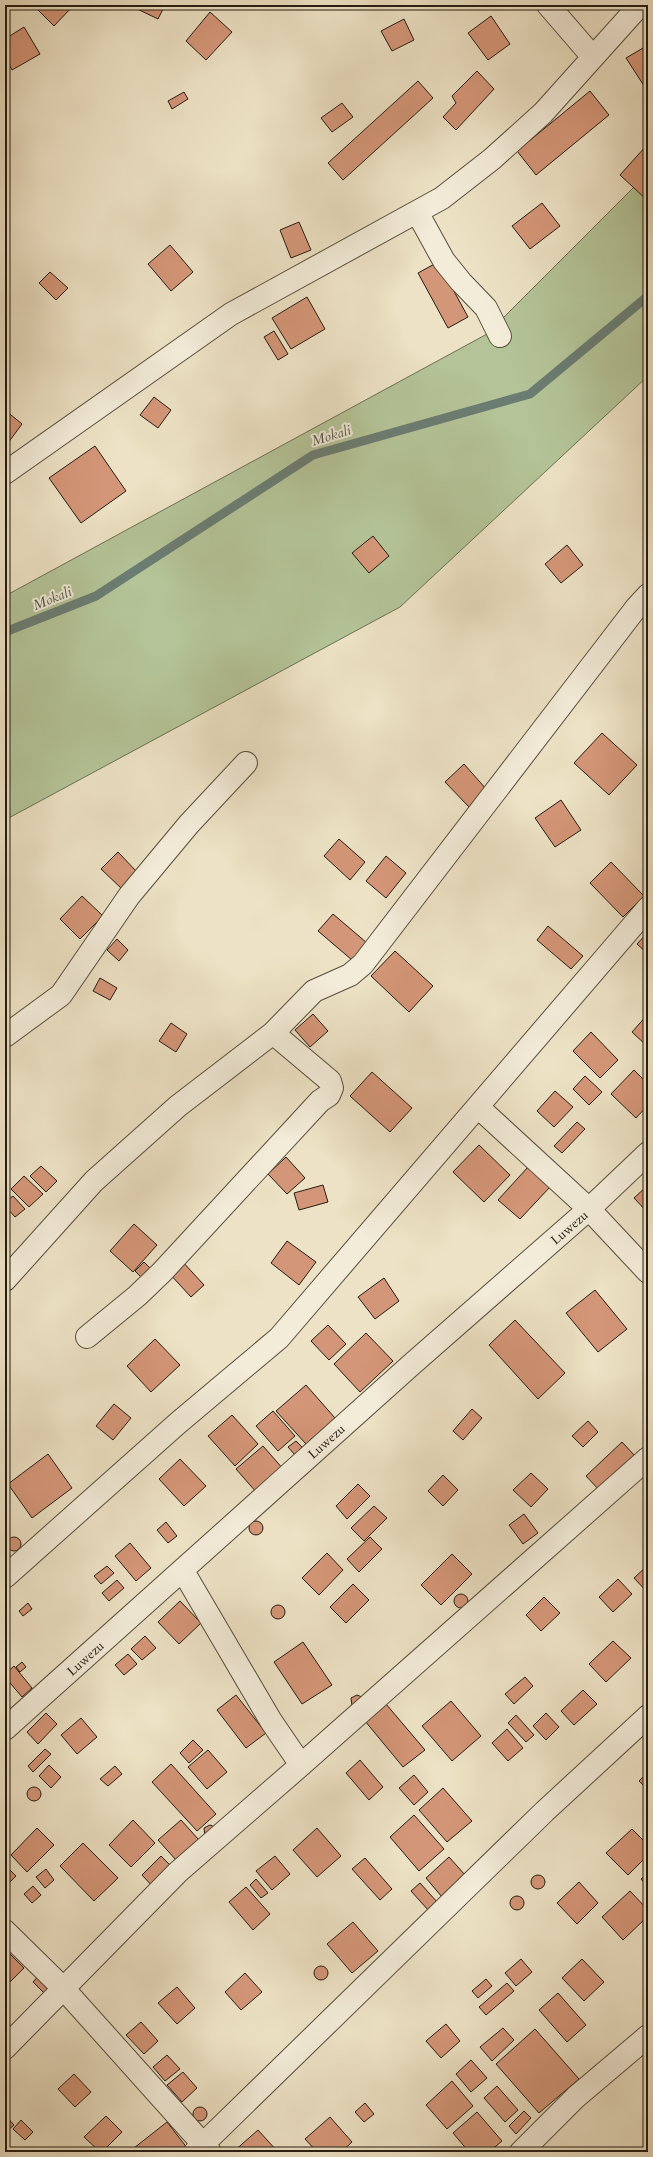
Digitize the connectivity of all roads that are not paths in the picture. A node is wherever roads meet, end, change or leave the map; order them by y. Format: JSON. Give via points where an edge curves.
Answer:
{"nodes":[{"id":1,"x":548,"y":5,"type":"edge"},
{"id":2,"x":640,"y":5,"type":"edge"},
{"id":3,"x":592,"y":56,"type":"junction"},
{"id":4,"x":417,"y":212,"type":"junction"},
{"id":5,"x":500,"y":336,"type":"dead end"},
{"id":6,"x":5,"y":473,"type":"edge"},
{"id":7,"x":648,"y":595,"type":"edge"},
{"id":8,"x":246,"y":763,"type":"dead end"},
{"id":9,"x":648,"y":908,"type":"edge"},
{"id":10,"x":273,"y":1032,"type":"junction"},
{"id":11,"x":5,"y":1036,"type":"edge"},
{"id":12,"x":478,"y":1107,"type":"junction"},
{"id":13,"x":648,"y":1153,"type":"edge"},
{"id":14,"x":589,"y":1209,"type":"junction"},
{"id":15,"x":648,"y":1272,"type":"edge"},
{"id":16,"x":5,"y":1280,"type":"edge"},
{"id":17,"x":87,"y":1337,"type":"dead end"},
{"id":18,"x":648,"y":1458,"type":"edge"},
{"id":19,"x":183,"y":1571,"type":"junction"},
{"id":20,"x":5,"y":1577,"type":"edge"},
{"id":21,"x":648,"y":1716,"type":"edge"},
{"id":22,"x":5,"y":1729,"type":"edge"},
{"id":23,"x":301,"y":1765,"type":"junction"},
{"id":24,"x":5,"y":1931,"type":"edge"},
{"id":25,"x":63,"y":1988,"type":"junction"},
{"id":26,"x":648,"y":2036,"type":"edge"},
{"id":27,"x":5,"y":2048,"type":"edge"},
{"id":28,"x":203,"y":2150,"type":"edge"},
{"id":29,"x":521,"y":2152,"type":"edge"}],
"edges":[{"from":1,"to":3,"type":"street"},
{"from":2,"to":3,"type":"street"},
{"from":3,"to":4,"type":"street","via":[[543,113],[492,159],[442,198]]},
{"from":4,"to":5,"type":"street","via":[[444,261],[486,308]]},
{"from":4,"to":6,"type":"street","via":[[231,314]]},
{"from":7,"to":10,"type":"street","via":[[363,964],[350,975],[314,991]]},
{"from":8,"to":11,"type":"street","via":[[189,824],[129,896],[61,995]]},
{"from":9,"to":12,"type":"street"},
{"from":10,"to":16,"type":"street","via":[[178,1106],[94,1181]]},
{"from":10,"to":17,"type":"street","via":[[330,1081],[332,1088],[329,1095],[320,1101],[162,1272]]},
{"from":12,"to":14,"type":"street"},
{"from":12,"to":20,"type":"street","via":[[278,1338]]},
{"from":13,"to":14,"type":"street","name":"Luwezu"},
{"from":14,"to":15,"type":"street"},
{"from":14,"to":19,"type":"street","name":"Luwezu","via":[[411,1365]]},
{"from":18,"to":23,"type":"street"},
{"from":19,"to":22,"type":"street","name":"Luwezu"},
{"from":19,"to":23,"type":"street","via":[[271,1721]]},
{"from":21,"to":28,"type":"street","via":[[545,1811]]},
{"from":23,"to":25,"type":"street","via":[[178,1872]]},
{"from":24,"to":25,"type":"street"},
{"from":25,"to":27,"type":"street"},
{"from":25,"to":28,"type":"street"},
{"from":26,"to":29,"type":"street","via":[[576,2097]]}]}
